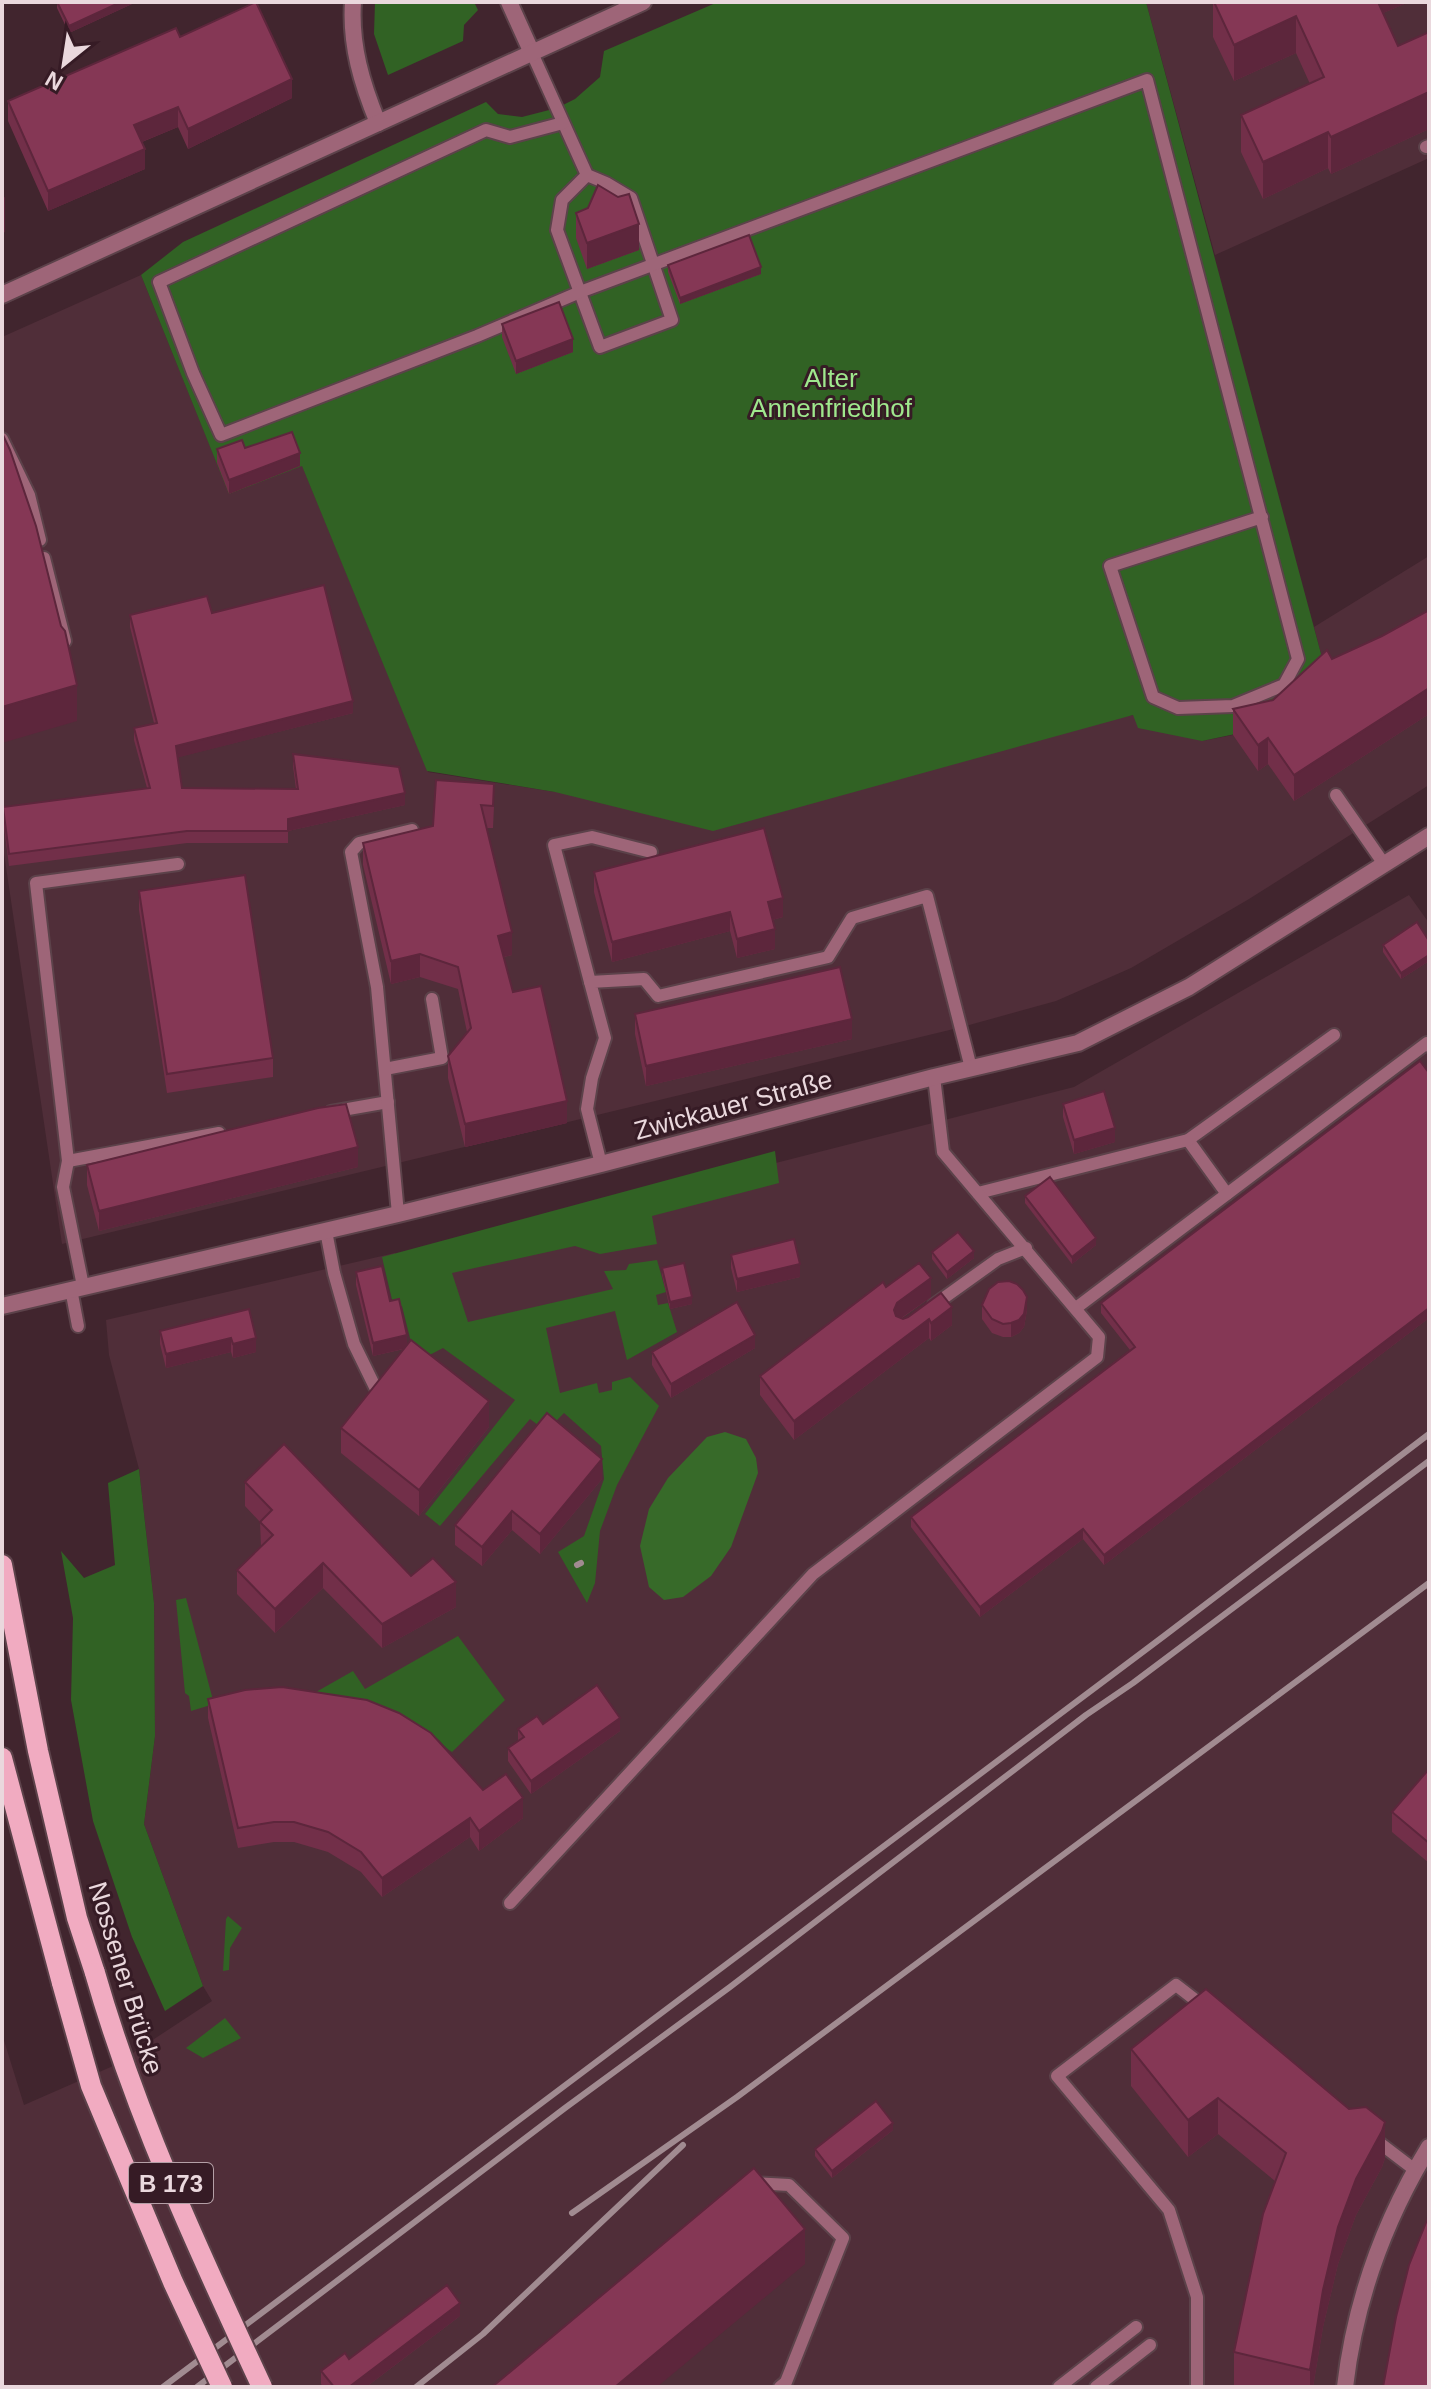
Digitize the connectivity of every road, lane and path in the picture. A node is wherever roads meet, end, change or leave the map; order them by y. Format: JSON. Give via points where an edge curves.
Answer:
{"nodes":[{"id":1,"x":353,"y":2,"type":"edge"},
{"id":2,"x":509,"y":2,"type":"edge"},
{"id":3,"x":643,"y":2,"type":"edge"},
{"id":4,"x":532,"y":53,"type":"junction"},
{"id":5,"x":378,"y":123,"type":"junction"},
{"id":6,"x":563,"y":123,"type":"junction"},
{"id":7,"x":587,"y":175,"type":"junction"},
{"id":8,"x":653,"y":265,"type":"junction"},
{"id":9,"x":580,"y":292,"type":"junction"},
{"id":10,"x":2,"y":295,"type":"edge"},
{"id":11,"x":2,"y":439,"type":"edge"},
{"id":12,"x":1262,"y":517,"type":"junction"},
{"id":13,"x":70,"y":660,"type":"edge"},
{"id":14,"x":1336,"y":795,"type":"dead end"},
{"id":15,"x":412,"y":830,"type":"edge"},
{"id":16,"x":1429,"y":836,"type":"edge"},
{"id":17,"x":651,"y":852,"type":"dead end"},
{"id":18,"x":178,"y":864,"type":"dead end"},
{"id":19,"x":1384,"y":864,"type":"junction"},
{"id":20,"x":590,"y":982,"type":"junction"},
{"id":21,"x":432,"y":999,"type":"dead end"},
{"id":22,"x":1334,"y":1035,"type":"dead end"},
{"id":23,"x":1429,"y":1046,"type":"edge"},
{"id":24,"x":971,"y":1068,"type":"junction"},
{"id":25,"x":385,"y":1069,"type":"junction"},
{"id":26,"x":934,"y":1077,"type":"junction"},
{"id":27,"x":388,"y":1102,"type":"junction"},
{"id":28,"x":312,"y":1116,"type":"edge"},
{"id":29,"x":236,"y":1130,"type":"edge"},
{"id":30,"x":1188,"y":1140,"type":"junction"},
{"id":31,"x":68,"y":1161,"type":"junction"},
{"id":32,"x":601,"y":1164,"type":"junction"},
{"id":33,"x":978,"y":1193,"type":"junction"},
{"id":34,"x":1227,"y":1194,"type":"junction"},
{"id":35,"x":398,"y":1214,"type":"junction"},
{"id":36,"x":326,"y":1231,"type":"junction"},
{"id":37,"x":1026,"y":1248,"type":"junction"},
{"id":38,"x":77,"y":1288,"type":"junction"},
{"id":39,"x":2,"y":1306,"type":"edge"},
{"id":40,"x":1076,"y":1308,"type":"junction"},
{"id":41,"x":928,"y":1309,"type":"edge"},
{"id":42,"x":78,"y":1326,"type":"dead end"},
{"id":43,"x":375,"y":1387,"type":"edge"},
{"id":44,"x":2,"y":1565,"type":"edge"},
{"id":45,"x":2,"y":1758,"type":"edge"},
{"id":46,"x":510,"y":1903,"type":"dead end"},
{"id":47,"x":1214,"y":2014,"type":"edge"},
{"id":48,"x":1365,"y":2131,"type":"edge"},
{"id":49,"x":1429,"y":2147,"type":"edge"},
{"id":50,"x":1415,"y":2170,"type":"junction"},
{"id":51,"x":736,"y":2192,"type":"edge"},
{"id":52,"x":1136,"y":2327,"type":"dead end"},
{"id":53,"x":1150,"y":2345,"type":"dead end"},
{"id":54,"x":222,"y":2387,"type":"edge"},
{"id":55,"x":262,"y":2387,"type":"edge"},
{"id":56,"x":780,"y":2387,"type":"edge"},
{"id":57,"x":1059,"y":2387,"type":"edge"},
{"id":58,"x":1096,"y":2387,"type":"edge"},
{"id":59,"x":1197,"y":2387,"type":"edge"},
{"id":60,"x":1345,"y":2387,"type":"edge"}],
"edges":[{"from":1,"to":5,"type":"street","via":[[357,62]]},
{"from":2,"to":4,"type":"street"},
{"from":3,"to":4,"type":"street"},
{"from":4,"to":5,"type":"street"},
{"from":4,"to":6,"type":"lane"},
{"from":5,"to":10,"type":"street"},
{"from":6,"to":7,"type":"lane"},
{"from":6,"to":9,"type":"lane","via":[[510,137],[486,130],[159,282],[221,435]]},
{"from":7,"to":8,"type":"lane","via":[[631,198]]},
{"from":7,"to":9,"type":"lane","via":[[562,200],[557,230]]},
{"from":8,"to":9,"type":"lane"},
{"from":8,"to":9,"type":"lane","via":[[672,320],[600,347]]},
{"from":8,"to":12,"type":"lane","via":[[1147,80]]},
{"from":11,"to":13,"type":"lane","via":[[29,495]]},
{"from":12,"to":12,"type":"lane","via":[[1298,659],[1284,685],[1233,706],[1178,708],[1153,697],[1110,566]]},
{"from":14,"to":19,"type":"lane"},
{"from":15,"to":25,"type":"lane","via":[[359,843],[351,852],[377,987]]},
{"from":16,"to":19,"type":"street","name":"Zwickauer Straße"},
{"from":17,"to":20,"type":"lane","via":[[592,837],[554,845]]},
{"from":18,"to":31,"type":"lane","via":[[36,883]]},
{"from":19,"to":24,"type":"street","name":"Zwickauer Straße","via":[[1189,987],[1078,1043]]},
{"from":20,"to":24,"type":"lane","via":[[644,979],[658,996],[828,957],[852,918],[927,896]]},
{"from":20,"to":32,"type":"lane","via":[[605,1038],[587,1109]]},
{"from":21,"to":25,"type":"lane","via":[[442,1058]]},
{"from":22,"to":30,"type":"lane"},
{"from":23,"to":34,"type":"lane"},
{"from":24,"to":26,"type":"street","name":"Zwickauer Straße"},
{"from":25,"to":27,"type":"lane"},
{"from":26,"to":32,"type":"street","name":"Zwickauer Straße"},
{"from":26,"to":33,"type":"lane","via":[[943,1152]]},
{"from":27,"to":28,"type":"lane"},
{"from":27,"to":35,"type":"lane"},
{"from":29,"to":31,"type":"lane"},
{"from":30,"to":33,"type":"lane"},
{"from":30,"to":34,"type":"lane"},
{"from":31,"to":38,"type":"lane","via":[[63,1187]]},
{"from":32,"to":35,"type":"street","name":"Zwickauer Straße"},
{"from":33,"to":37,"type":"lane"},
{"from":34,"to":40,"type":"lane"},
{"from":35,"to":36,"type":"street","name":"Zwickauer Straße"},
{"from":36,"to":38,"type":"street","name":"Zwickauer Straße"},
{"from":36,"to":43,"type":"lane","via":[[354,1344]]},
{"from":37,"to":40,"type":"lane"},
{"from":37,"to":41,"type":"lane","via":[[998,1259]]},
{"from":38,"to":39,"type":"street","name":"Zwickauer Straße"},
{"from":38,"to":42,"type":"lane"},
{"from":40,"to":46,"type":"lane","via":[[1099,1337],[1097,1357],[813,1574]]},
{"from":44,"to":55,"type":"main road","name":"Nossener Brücke","number":"B 173","bridge":true,"via":[[77,1918],[151,2135]]},
{"from":45,"to":54,"type":"main road","number":"B 173","bridge":true,"via":[[91,2086]]},
{"from":47,"to":59,"type":"lane","via":[[1176,1985],[1057,2076],[1169,2210],[1197,2297]]},
{"from":48,"to":50,"type":"lane"},
{"from":49,"to":50,"type":"street"},
{"from":50,"to":60,"type":"street","via":[[1378,2247],[1350,2342]]},
{"from":51,"to":56,"type":"lane","via":[[748,2183],[789,2185],[843,2238]]},
{"from":52,"to":57,"type":"lane"},
{"from":53,"to":58,"type":"lane"}]}
